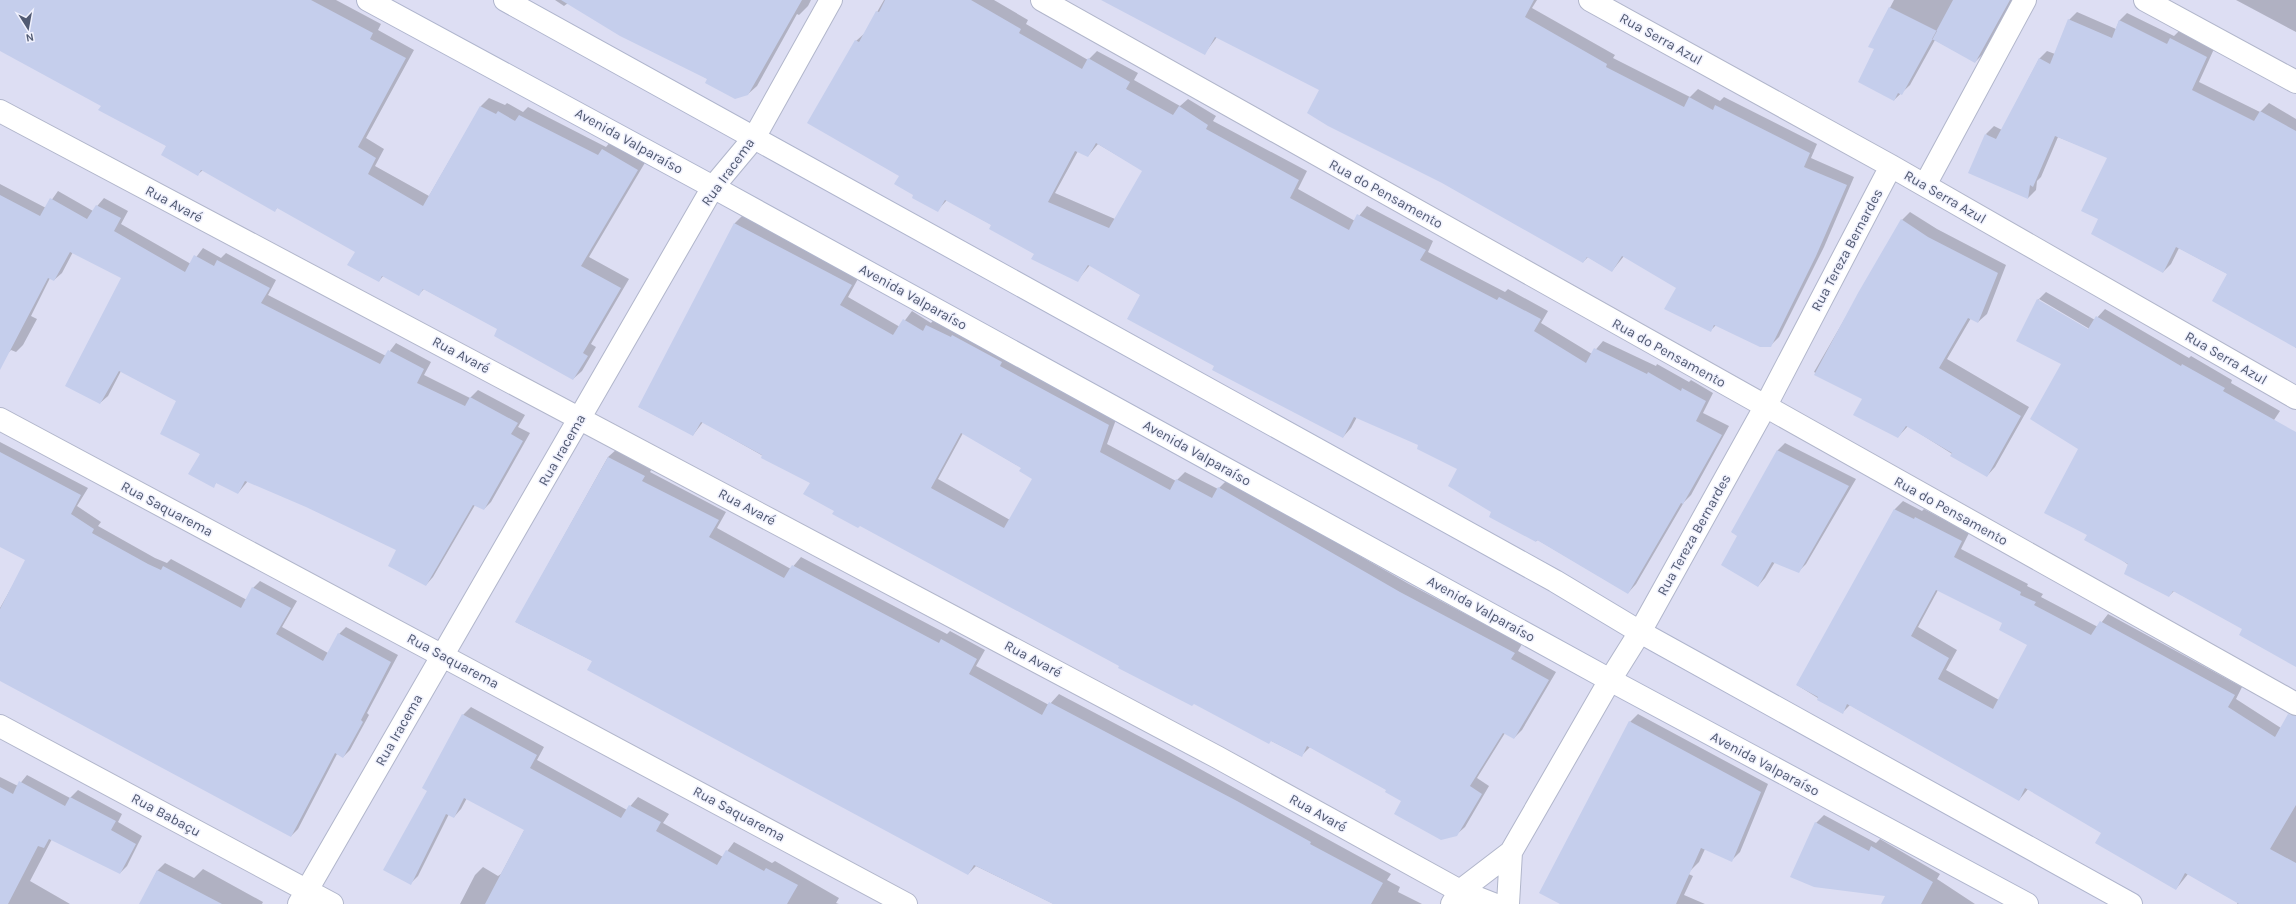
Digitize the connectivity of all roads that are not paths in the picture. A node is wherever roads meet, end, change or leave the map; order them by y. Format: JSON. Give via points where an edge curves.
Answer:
{"nodes":[{"id":1,"x":368,"y":0,"type":"edge"},
{"id":2,"x":505,"y":0,"type":"edge"},
{"id":3,"x":831,"y":0,"type":"edge"},
{"id":4,"x":1042,"y":0,"type":"edge"},
{"id":5,"x":1590,"y":0,"type":"edge"},
{"id":6,"x":2025,"y":0,"type":"edge"},
{"id":7,"x":2145,"y":0,"type":"edge"},
{"id":8,"x":2296,"y":82,"type":"edge"},
{"id":9,"x":0,"y":112,"type":"edge"},
{"id":10,"x":754,"y":138,"type":"junction"},
{"id":11,"x":1891,"y":166,"type":"junction"},
{"id":12,"x":1925,"y":185,"type":"junction"},
{"id":13,"x":713,"y":187,"type":"junction"},
{"id":14,"x":2296,"y":398,"type":"edge"},
{"id":15,"x":1765,"y":407,"type":"junction"},
{"id":16,"x":580,"y":418,"type":"junction"},
{"id":17,"x":0,"y":419,"type":"edge"},
{"id":18,"x":1640,"y":632,"type":"junction"},
{"id":19,"x":442,"y":656,"type":"junction"},
{"id":20,"x":1610,"y":680,"type":"junction"},
{"id":21,"x":2296,"y":704,"type":"edge"},
{"id":22,"x":0,"y":726,"type":"edge"},
{"id":23,"x":1511,"y":852,"type":"junction"},
{"id":24,"x":303,"y":897,"type":"edge"},
{"id":25,"x":1456,"y":897,"type":"edge"},
{"id":26,"x":332,"y":904,"type":"edge"},
{"id":27,"x":906,"y":904,"type":"edge"},
{"id":28,"x":1493,"y":904,"type":"edge"},
{"id":29,"x":1508,"y":904,"type":"edge"},
{"id":30,"x":2026,"y":904,"type":"edge"},
{"id":31,"x":2131,"y":904,"type":"edge"}],
"edges":[{"from":1,"to":13,"type":"street","name":"Avenida Valparaíso"},
{"from":2,"to":10,"type":"street"},
{"from":3,"to":10,"type":"street","name":"Rua Iracema"},
{"from":4,"to":15,"type":"street","name":"Rua do Pensamento"},
{"from":5,"to":11,"type":"street","name":"Rua Serra Azul"},
{"from":6,"to":12,"type":"street"},
{"from":7,"to":8,"type":"street"},
{"from":9,"to":16,"type":"street","name":"Rua Avaré"},
{"from":10,"to":13,"type":"street","name":"Rua Iracema"},
{"from":10,"to":18,"type":"street","via":[[1555,581]]},
{"from":11,"to":12,"type":"street","name":"Rua Serra Azul"},
{"from":11,"to":15,"type":"street","name":"Rua Tereza Bernardes"},
{"from":12,"to":14,"type":"street","name":"Rua Serra Azul"},
{"from":13,"to":16,"type":"street","name":"Rua Iracema"},
{"from":13,"to":20,"type":"street","name":"Avenida Valparaíso"},
{"from":15,"to":18,"type":"street","name":"Rua Tereza Bernardes"},
{"from":15,"to":21,"type":"street","name":"Rua do Pensamento"},
{"from":16,"to":19,"type":"street","name":"Rua Iracema"},
{"from":16,"to":25,"type":"street","name":"Rua Avaré","via":[[1217,757]]},
{"from":17,"to":19,"type":"street","name":"Rua Saquarema"},
{"from":18,"to":20,"type":"street","name":"Rua Tereza Bernardes"},
{"from":18,"to":31,"type":"street"},
{"from":19,"to":24,"type":"street","name":"Rua Iracema"},
{"from":19,"to":27,"type":"street","name":"Rua Saquarema"},
{"from":20,"to":23,"type":"street","name":"Rua Tereza Bernardes"},
{"from":20,"to":30,"type":"street","name":"Avenida Valparaíso"},
{"from":22,"to":24,"type":"street","name":"Rua Babaçu"},
{"from":23,"to":25,"type":"street"},
{"from":23,"to":29,"type":"street","name":"Rua Tereza Bernardes"},
{"from":24,"to":26,"type":"street","name":"Rua Babaçu"},
{"from":25,"to":28,"type":"street","name":"Rua Avaré"}]}
